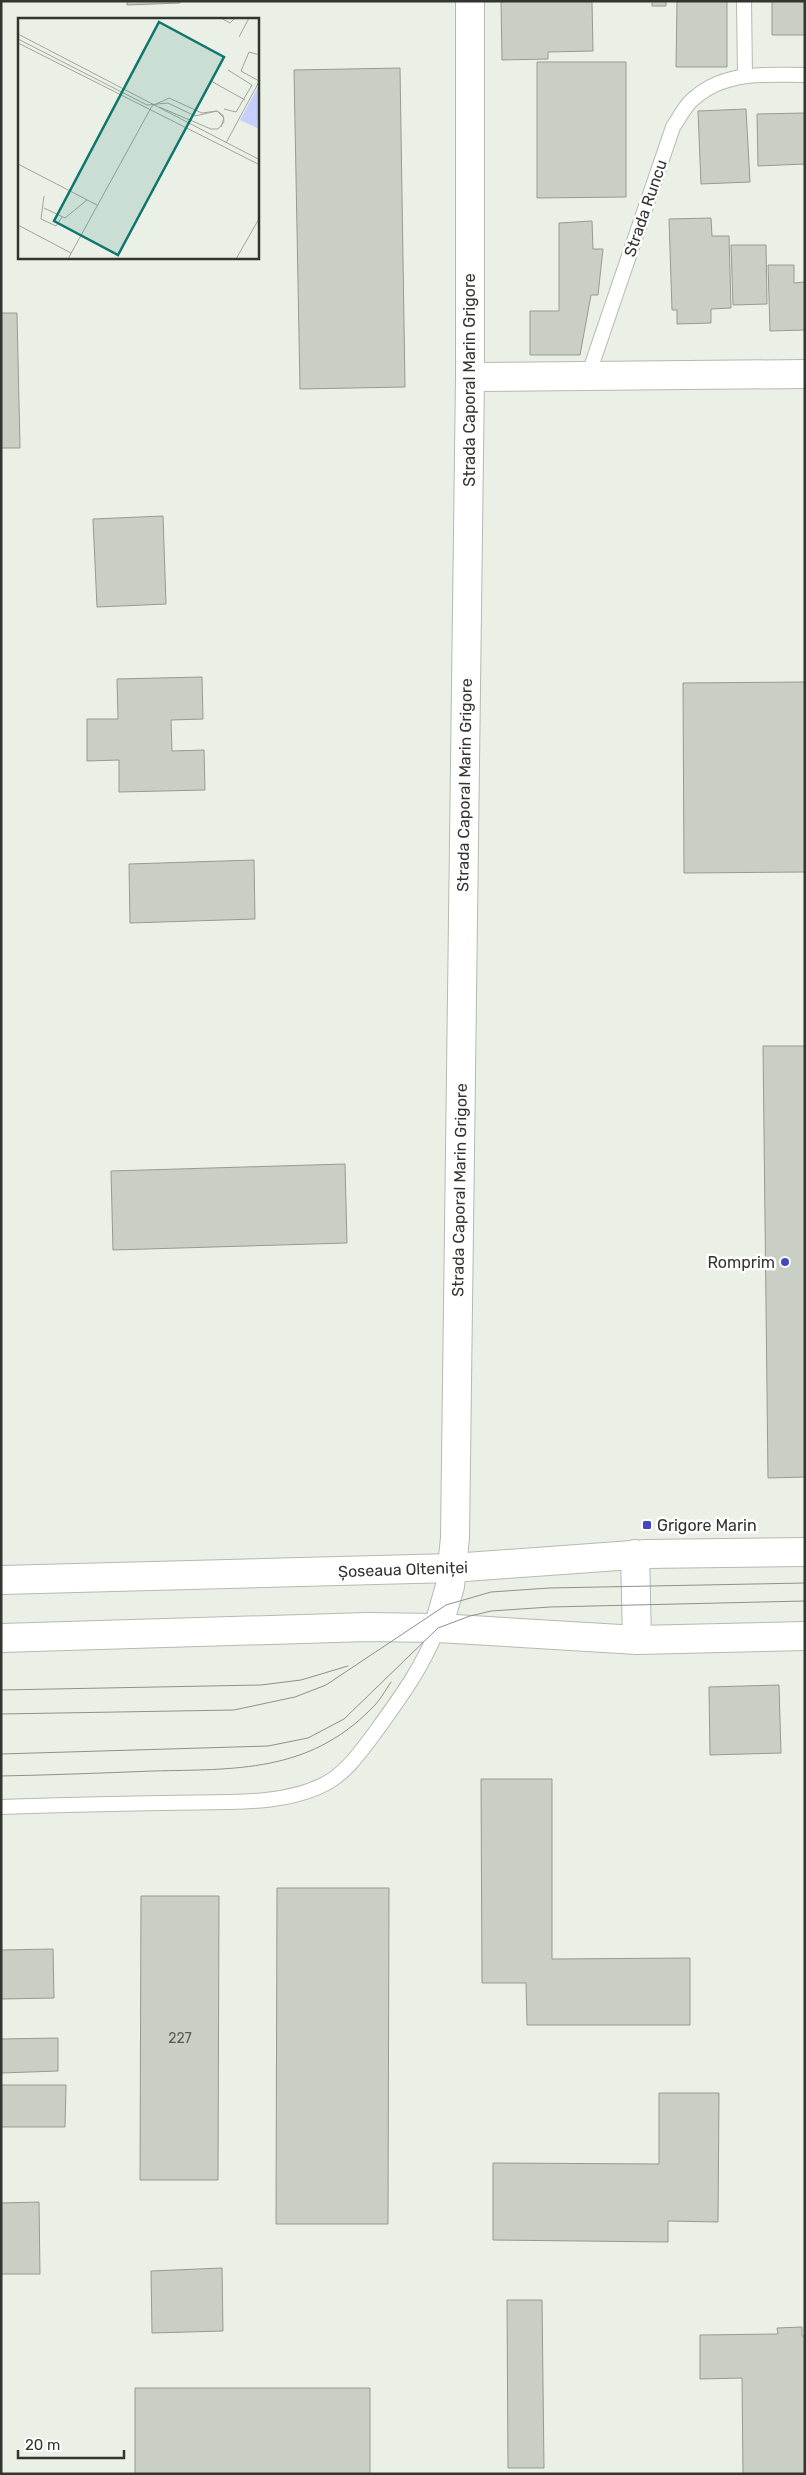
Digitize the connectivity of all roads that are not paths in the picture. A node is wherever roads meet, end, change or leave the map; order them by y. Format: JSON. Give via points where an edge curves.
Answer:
{"nodes":[{"id":1,"x":470,"y":1,"type":"edge"},
{"id":2,"x":744,"y":1,"type":"edge"},
{"id":3,"x":744,"y":75,"type":"junction"},
{"id":4,"x":805,"y":75,"type":"edge"},
{"id":5,"x":805,"y":374,"type":"edge"},
{"id":6,"x":588,"y":376,"type":"junction"},
{"id":7,"x":470,"y":378,"type":"junction"},
{"id":8,"x":805,"y":1552,"type":"edge"},
{"id":9,"x":635,"y":1554,"type":"junction"},
{"id":10,"x":452,"y":1568,"type":"junction"},
{"id":11,"x":1,"y":1580,"type":"edge"},
{"id":12,"x":438,"y":1628,"type":"junction"},
{"id":13,"x":805,"y":1636,"type":"edge"},
{"id":14,"x":1,"y":1638,"type":"edge"},
{"id":15,"x":638,"y":1640,"type":"junction"},
{"id":16,"x":1,"y":1807,"type":"edge"}],
"edges":[{"from":1,"to":7,"type":"street","name":"Strada Caporal Marin Grigore"},
{"from":2,"to":3,"type":"lane"},
{"from":3,"to":4,"type":"lane","name":"Strada Runcu"},
{"from":3,"to":6,"type":"lane","name":"Strada Runcu","via":[[707,88],[690,102],[673,126]]},
{"from":5,"to":6,"type":"street"},
{"from":6,"to":7,"type":"street"},
{"from":7,"to":10,"type":"street","name":"Strada Caporal Marin Grigore","via":[[455,1538]]},
{"from":8,"to":9,"type":"street","name":"Șoseaua Olteniței"},
{"from":9,"to":10,"type":"street","name":"Șoseaua Olteniței"},
{"from":9,"to":15,"type":"street"},
{"from":10,"to":11,"type":"street","name":"Șoseaua Olteniței"},
{"from":10,"to":12,"type":"street","name":"Strada Caporal Marin Grigore","via":[[446,1605]]},
{"from":12,"to":14,"type":"street","via":[[367,1627]]},
{"from":12,"to":15,"type":"street"},
{"from":12,"to":16,"type":"lane","via":[[425,1660],[408,1687],[354,1760],[330,1781],[299,1794],[255,1800]]},
{"from":13,"to":15,"type":"street"}]}
